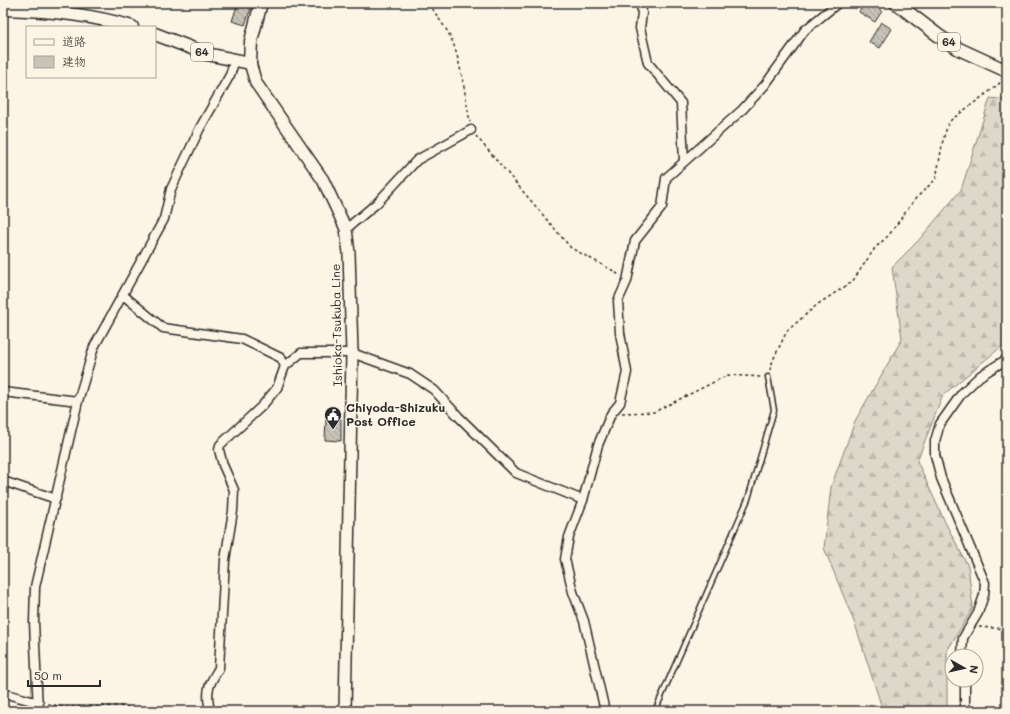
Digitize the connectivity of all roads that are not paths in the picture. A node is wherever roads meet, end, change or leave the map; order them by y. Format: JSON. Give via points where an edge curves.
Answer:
{"nodes":[{"id":1,"x":261,"y":3,"type":"edge"},
{"id":2,"x":641,"y":3,"type":"edge"},
{"id":3,"x":838,"y":3,"type":"edge"},
{"id":4,"x":896,"y":3,"type":"edge"},
{"id":5,"x":3,"y":9,"type":"edge"},
{"id":6,"x":128,"y":26,"type":"edge"},
{"id":7,"x":156,"y":34,"type":"edge"},
{"id":8,"x":235,"y":60,"type":"junction"},
{"id":9,"x":250,"y":62,"type":"junction"},
{"id":10,"x":1005,"y":75,"type":"edge"},
{"id":11,"x":471,"y":130,"type":"road end"},
{"id":12,"x":684,"y":161,"type":"junction"},
{"id":13,"x":346,"y":229,"type":"junction"},
{"id":14,"x":123,"y":295,"type":"junction"},
{"id":15,"x":352,"y":353,"type":"junction"},
{"id":16,"x":1007,"y":359,"type":"edge"},
{"id":17,"x":285,"y":366,"type":"junction"},
{"id":18,"x":768,"y":377,"type":"road end"},
{"id":19,"x":3,"y":392,"type":"edge"},
{"id":20,"x":78,"y":401,"type":"junction"},
{"id":21,"x":3,"y":481,"type":"edge"},
{"id":22,"x":56,"y":499,"type":"junction"},
{"id":23,"x":583,"y":500,"type":"junction"},
{"id":24,"x":962,"y":648,"type":"edge"},
{"id":25,"x":965,"y":688,"type":"edge"},
{"id":26,"x":3,"y":693,"type":"edge"},
{"id":27,"x":209,"y":706,"type":"road end"},
{"id":28,"x":39,"y":707,"type":"edge"},
{"id":29,"x":345,"y":711,"type":"edge"},
{"id":30,"x":605,"y":711,"type":"edge"},
{"id":31,"x":655,"y":711,"type":"edge"},
{"id":32,"x":965,"y":711,"type":"edge"}],
"edges":[{"from":1,"to":9,"type":"main road","via":[[251,41]]},
{"from":2,"to":12,"type":"street","via":[[640,28],[648,63],[681,103]]},
{"from":3,"to":12,"type":"street","via":[[805,30],[766,85],[742,110]]},
{"from":4,"to":10,"type":"main road","number":"64","via":[[939,36]]},
{"from":5,"to":6,"type":"main road","via":[[91,17]]},
{"from":7,"to":8,"type":"main road","number":"64","via":[[207,54]]},
{"from":8,"to":9,"type":"main road","number":"64"},
{"from":8,"to":14,"type":"street","via":[[230,75],[200,128],[171,189],[164,218]]},
{"from":9,"to":13,"type":"main road","name":"Ishioka-Tsukuba Line","via":[[256,83],[323,180]]},
{"from":11,"to":13,"type":"street","via":[[417,160],[377,203]]},
{"from":12,"to":23,"type":"street","via":[[666,178],[662,207],[635,241],[627,281],[618,302],[620,334],[627,372],[620,403],[610,414],[598,445]]},
{"from":13,"to":15,"type":"main road","name":"Ishioka-Tsukuba Line"},
{"from":14,"to":17,"type":"street","via":[[163,328],[242,339],[281,358]]},
{"from":14,"to":20,"type":"street","via":[[94,347]]},
{"from":15,"to":17,"type":"street","via":[[301,353]]},
{"from":15,"to":23,"type":"street","via":[[410,374],[434,390],[516,473]]},
{"from":15,"to":29,"type":"main road","name":"Ishioka-Tsukuba Line"},
{"from":16,"to":24,"type":"street","via":[[980,376],[962,393],[940,424],[935,441],[934,455],[941,478],[985,583],[984,595],[972,626],[963,638]]},
{"from":17,"to":27,"type":"street","via":[[277,388],[262,406],[220,445],[223,466],[234,490],[225,560],[219,668],[210,682],[207,693]]},
{"from":18,"to":31,"type":"lane","via":[[774,410],[748,499]]},
{"from":19,"to":20,"type":"street"},
{"from":20,"to":22,"type":"street"},
{"from":21,"to":22,"type":"street"},
{"from":22,"to":28,"type":"street","via":[[35,587],[35,648]]},
{"from":23,"to":30,"type":"street","via":[[569,537],[565,559],[573,592],[584,621]]},
{"from":25,"to":32,"type":"street"},
{"from":26,"to":28,"type":"street"}]}
